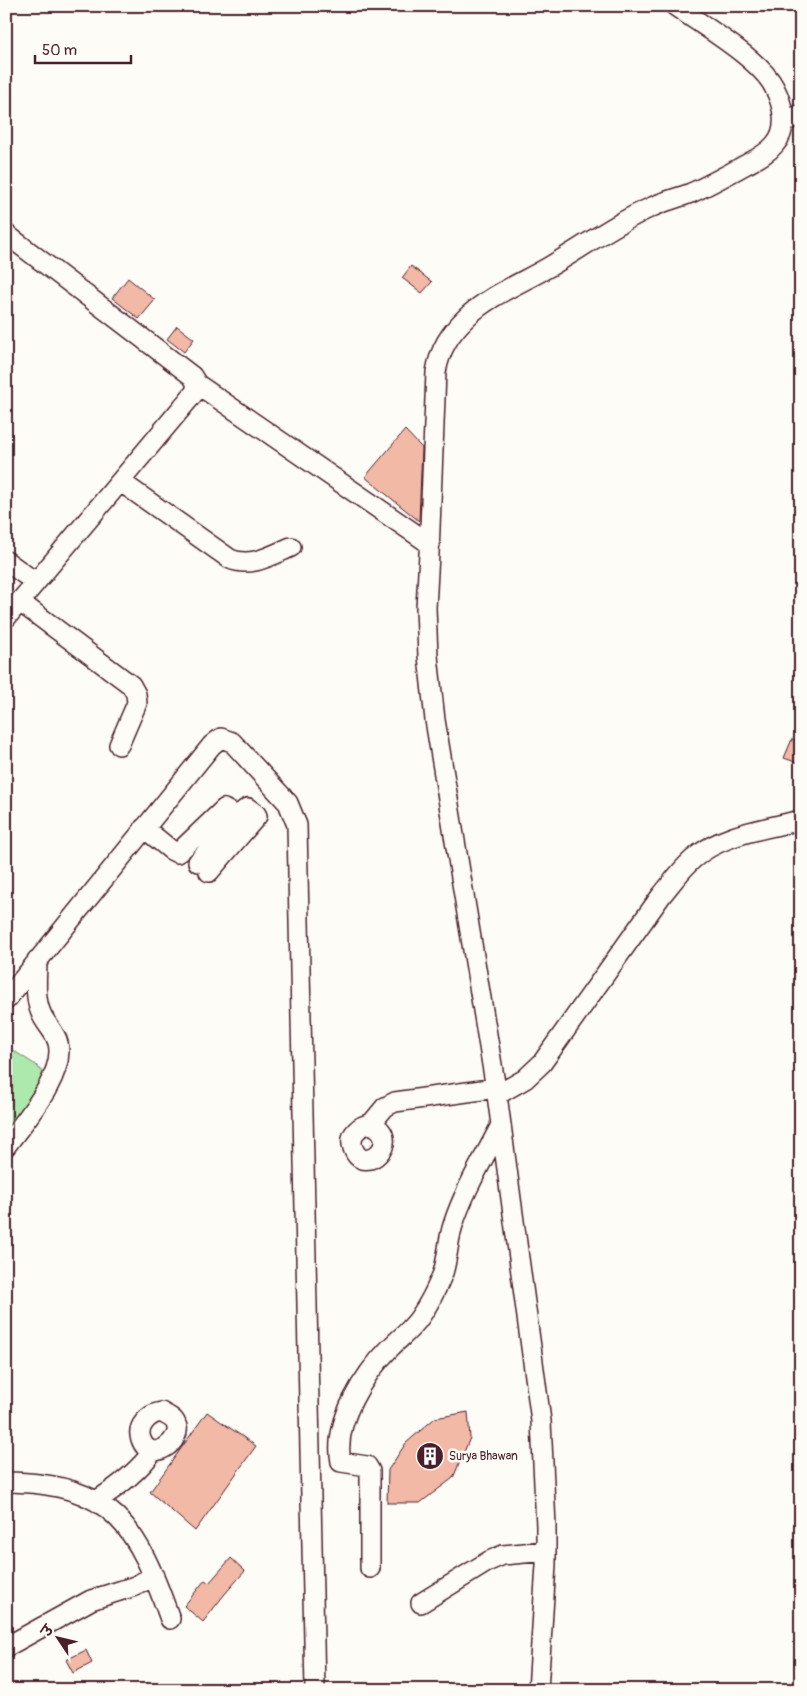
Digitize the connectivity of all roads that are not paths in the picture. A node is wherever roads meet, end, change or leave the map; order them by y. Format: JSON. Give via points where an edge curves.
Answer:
{"nodes":[{"id":1,"x":675,"y":6,"type":"edge"},
{"id":2,"x":801,"y":114,"type":"edge"},
{"id":3,"x":784,"y":123,"type":"junction"},
{"id":4,"x":6,"y":234,"type":"edge"},
{"id":5,"x":196,"y":384,"type":"junction"},
{"id":6,"x":121,"y":482,"type":"junction"},
{"id":7,"x":430,"y":544,"type":"junction"},
{"id":8,"x":291,"y":547,"type":"dead end"},
{"id":9,"x":6,"y":561,"type":"edge"},
{"id":10,"x":35,"y":582,"type":"junction"},
{"id":11,"x":20,"y":602,"type":"junction"},
{"id":12,"x":6,"y":618,"type":"edge"},
{"id":13,"x":119,"y":745,"type":"dead end"},
{"id":14,"x":801,"y":820,"type":"edge"},
{"id":15,"x":144,"y":828,"type":"junction"},
{"id":16,"x":204,"y":867,"type":"dead end"},
{"id":17,"x":37,"y":960,"type":"junction"},
{"id":18,"x":6,"y":1000,"type":"edge"},
{"id":19,"x":497,"y":1092,"type":"junction"},
{"id":20,"x":371,"y":1124,"type":"dead end"},
{"id":21,"x":501,"y":1125,"type":"junction"},
{"id":22,"x":6,"y":1146,"type":"edge"},
{"id":23,"x":153,"y":1451,"type":"dead end"},
{"id":24,"x":6,"y":1482,"type":"edge"},
{"id":25,"x":96,"y":1500,"type":"junction"},
{"id":26,"x":546,"y":1551,"type":"junction"},
{"id":27,"x":370,"y":1568,"type":"dead end"},
{"id":28,"x":154,"y":1576,"type":"junction"},
{"id":29,"x":421,"y":1603,"type":"dead end"},
{"id":30,"x":170,"y":1619,"type":"dead end"},
{"id":31,"x":6,"y":1647,"type":"edge"},
{"id":32,"x":315,"y":1690,"type":"edge"},
{"id":33,"x":538,"y":1690,"type":"edge"}],
"edges":[{"from":1,"to":3,"type":"street","via":[[766,74],[780,98]]},
{"from":2,"to":3,"type":"street"},
{"from":3,"to":7,"type":"street","via":[[776,143],[764,154],[727,176],[632,217],[484,303],[451,334],[442,349],[436,372]]},
{"from":4,"to":5,"type":"street","via":[[192,376]]},
{"from":5,"to":6,"type":"street","via":[[195,392]]},
{"from":5,"to":7,"type":"street"},
{"from":6,"to":8,"type":"street","via":[[239,563],[250,563]]},
{"from":6,"to":10,"type":"street"},
{"from":7,"to":19,"type":"street","via":[[426,608],[434,720]]},
{"from":9,"to":10,"type":"street"},
{"from":10,"to":11,"type":"street"},
{"from":11,"to":12,"type":"street"},
{"from":11,"to":13,"type":"street","via":[[131,685],[136,703]]},
{"from":14,"to":19,"type":"street","via":[[732,838],[693,859],[662,896],[542,1063],[525,1079]]},
{"from":15,"to":16,"type":"street","via":[[177,853],[224,809],[237,816],[248,808],[257,815],[246,830]]},
{"from":15,"to":17,"type":"street"},
{"from":15,"to":32,"type":"street","via":[[221,738],[232,742],[288,803],[296,825]]},
{"from":17,"to":18,"type":"street"},
{"from":17,"to":22,"type":"street","via":[[38,1006],[58,1041],[58,1065],[49,1086]]},
{"from":19,"to":20,"type":"street","via":[[395,1102],[385,1107]]},
{"from":19,"to":21,"type":"street"},
{"from":21,"to":26,"type":"street","via":[[541,1420]]},
{"from":21,"to":27,"type":"street","via":[[458,1211],[443,1272],[434,1292],[413,1326],[390,1348],[360,1387],[344,1422],[340,1462],[367,1466],[370,1471]]},
{"from":23,"to":25,"type":"street","via":[[130,1476]]},
{"from":24,"to":25,"type":"street","via":[[29,1482],[72,1490]]},
{"from":25,"to":28,"type":"street","via":[[130,1532],[146,1556]]},
{"from":26,"to":29,"type":"street","via":[[503,1556],[489,1561]]},
{"from":26,"to":33,"type":"street"},
{"from":28,"to":30,"type":"street"},
{"from":28,"to":31,"type":"street","via":[[135,1586],[91,1600]]}]}
